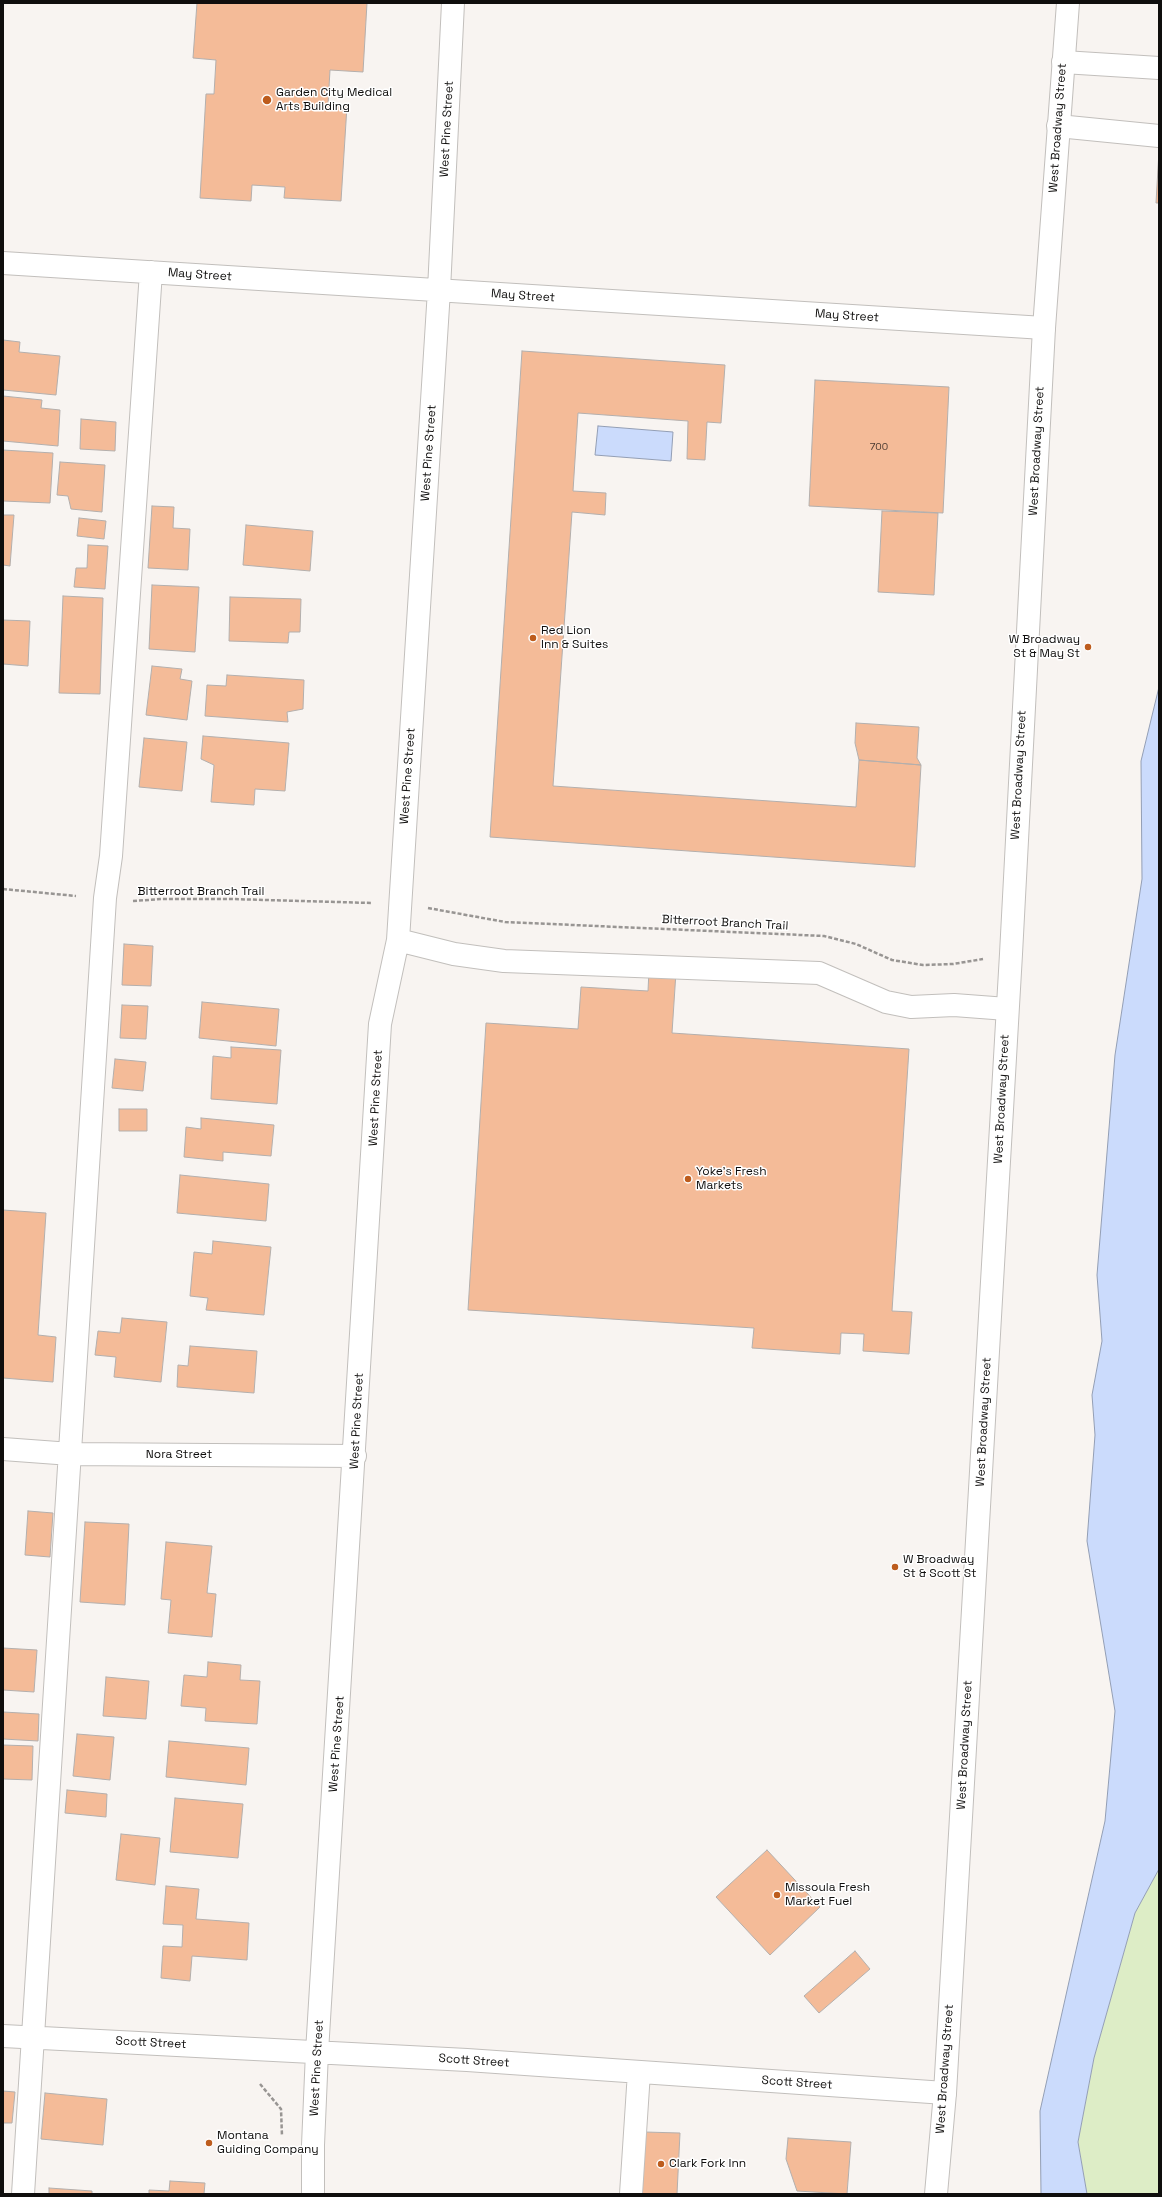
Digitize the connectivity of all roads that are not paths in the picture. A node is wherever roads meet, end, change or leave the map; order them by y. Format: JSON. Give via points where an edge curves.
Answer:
{"nodes":[{"id":1,"x":453,"y":3,"type":"edge"},
{"id":2,"x":1068,"y":3,"type":"edge"},
{"id":3,"x":1063,"y":62,"type":"junction"},
{"id":4,"x":1159,"y":68,"type":"edge"},
{"id":5,"x":1058,"y":126,"type":"junction"},
{"id":6,"x":1159,"y":136,"type":"edge"},
{"id":7,"x":3,"y":263,"type":"edge"},
{"id":8,"x":151,"y":272,"type":"junction"},
{"id":9,"x":439,"y":290,"type":"junction"},
{"id":10,"x":1044,"y":328,"type":"junction"},
{"id":11,"x":398,"y":940,"type":"junction"},
{"id":12,"x":1007,"y":1009,"type":"junction"},
{"id":13,"x":3,"y":1449,"type":"edge"},
{"id":14,"x":71,"y":1454,"type":"junction"},
{"id":15,"x":355,"y":1456,"type":"junction"},
{"id":16,"x":3,"y":2036,"type":"edge"},
{"id":17,"x":32,"y":2037,"type":"junction"},
{"id":18,"x":317,"y":2052,"type":"junction"},
{"id":19,"x":639,"y":2072,"type":"junction"},
{"id":20,"x":945,"y":2093,"type":"junction"},
{"id":21,"x":23,"y":2194,"type":"edge"},
{"id":22,"x":313,"y":2194,"type":"edge"},
{"id":23,"x":631,"y":2194,"type":"edge"},
{"id":24,"x":936,"y":2194,"type":"edge"}],
"edges":[{"from":1,"to":9,"type":"street","name":"West Pine Street"},
{"from":2,"to":3,"type":"street","name":"West Broadway Street"},
{"from":3,"to":4,"type":"street"},
{"from":3,"to":5,"type":"street","name":"West Broadway Street"},
{"from":5,"to":6,"type":"street"},
{"from":5,"to":10,"type":"street","name":"West Broadway Street"},
{"from":7,"to":8,"type":"street","name":"May Street"},
{"from":8,"to":9,"type":"street","name":"May Street"},
{"from":8,"to":14,"type":"street","via":[[111,856],[105,898]]},
{"from":9,"to":10,"type":"street","name":"May Street"},
{"from":9,"to":11,"type":"street","name":"West Pine Street"},
{"from":10,"to":12,"type":"street","name":"West Broadway Street"},
{"from":11,"to":12,"type":"street","via":[[454,954],[504,961],[819,973],[886,1002],[911,1007],[954,1005]]},
{"from":11,"to":15,"type":"street","name":"West Pine Street","via":[[380,1024]]},
{"from":12,"to":20,"type":"street","name":"West Broadway Street"},
{"from":13,"to":14,"type":"street","name":"Nora Street"},
{"from":14,"to":15,"type":"street","name":"Nora Street"},
{"from":14,"to":17,"type":"street"},
{"from":15,"to":18,"type":"street","name":"West Pine Street"},
{"from":16,"to":17,"type":"street","name":"Scott Street"},
{"from":17,"to":18,"type":"street","name":"Scott Street"},
{"from":17,"to":21,"type":"street"},
{"from":18,"to":19,"type":"street","name":"Scott Street"},
{"from":18,"to":22,"type":"street","name":"West Pine Street","via":[[312,2145]]},
{"from":19,"to":20,"type":"street","name":"Scott Street"},
{"from":19,"to":23,"type":"street"},
{"from":20,"to":24,"type":"street","name":"West Broadway Street"}]}
